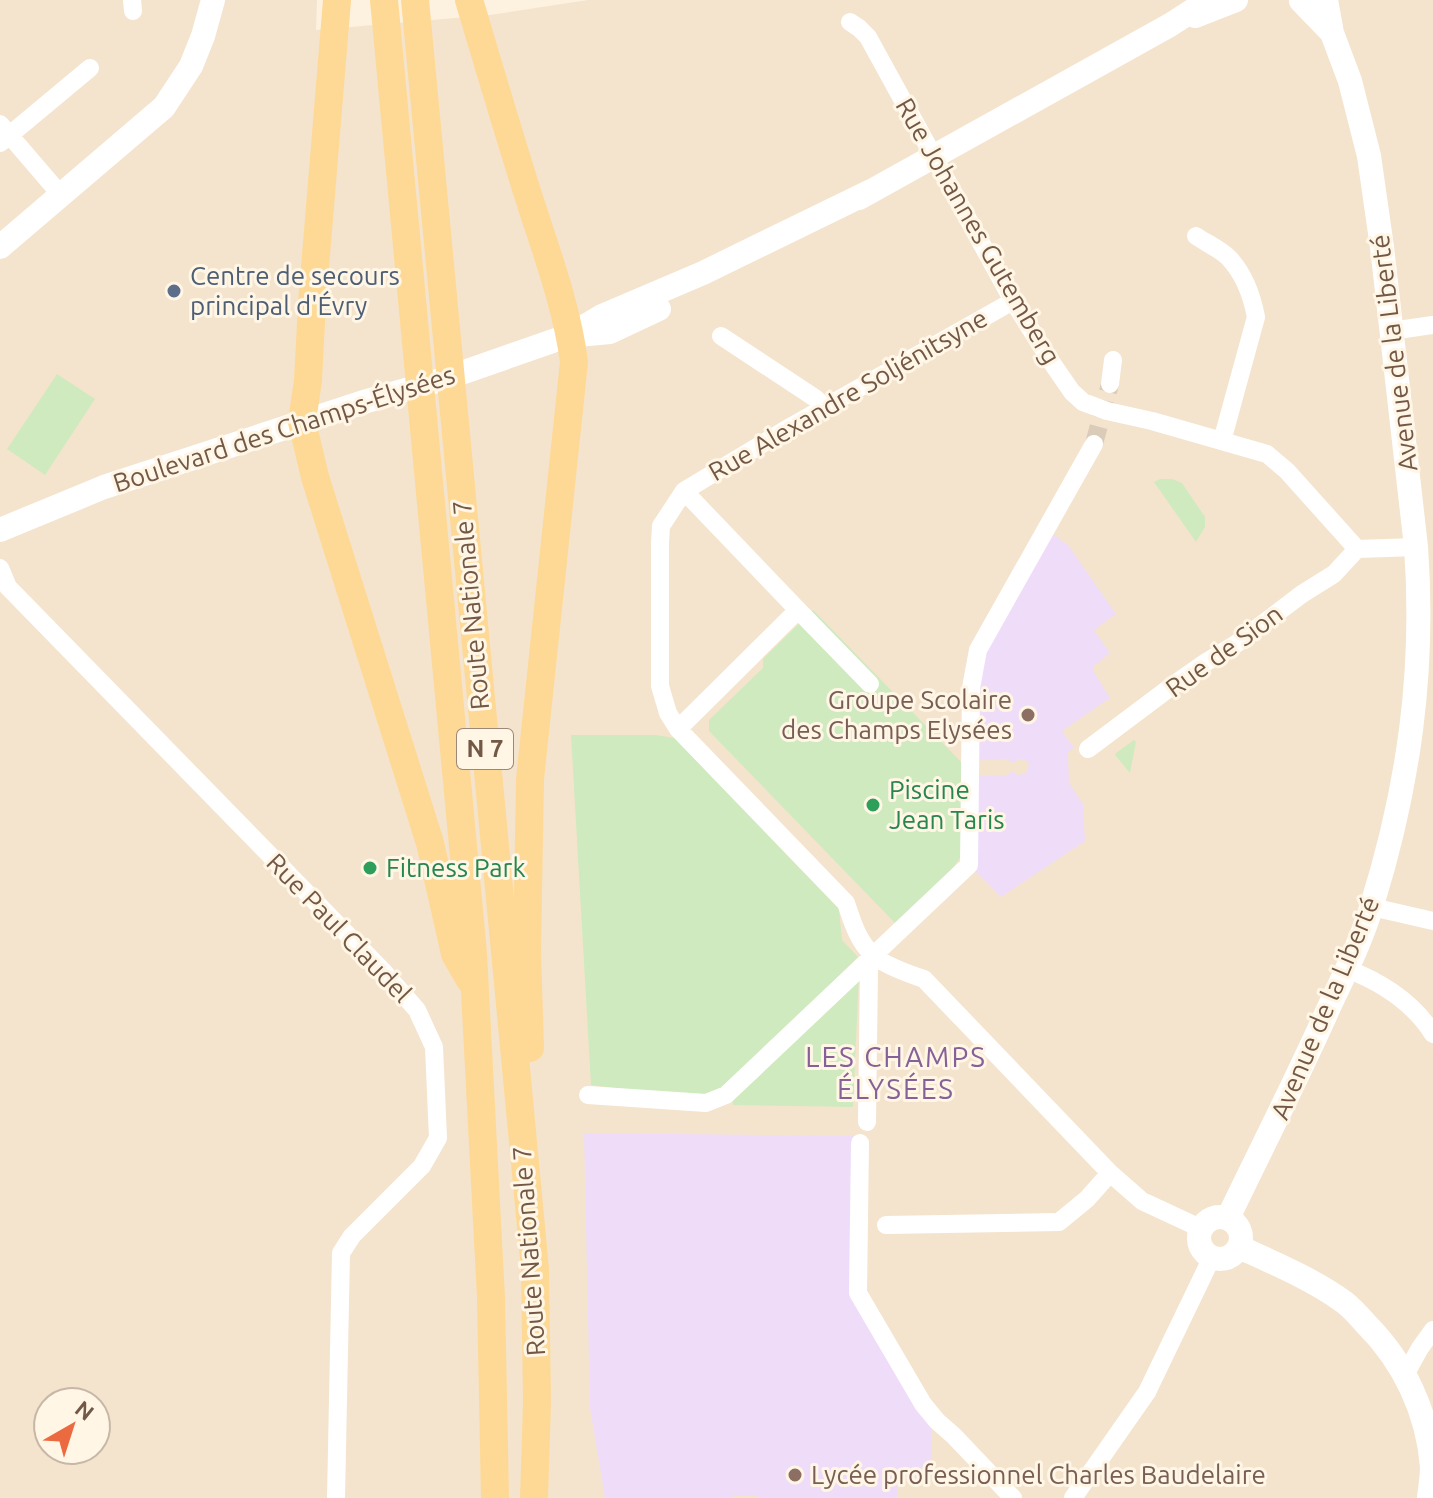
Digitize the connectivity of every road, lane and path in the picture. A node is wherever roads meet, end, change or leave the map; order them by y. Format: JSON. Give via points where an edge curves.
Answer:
{"nodes":[{"id":1,"x":213,"y":0,"type":"edge"},
{"id":2,"x":337,"y":0,"type":"edge"},
{"id":3,"x":384,"y":0,"type":"edge"},
{"id":4,"x":415,"y":0,"type":"edge"},
{"id":5,"x":469,"y":0,"type":"edge"},
{"id":6,"x":1209,"y":0,"type":"edge"},
{"id":7,"x":1236,"y":0,"type":"edge"},
{"id":8,"x":1299,"y":0,"type":"edge"},
{"id":9,"x":1312,"y":0,"type":"edge"},
{"id":10,"x":1326,"y":0,"type":"edge"},
{"id":11,"x":850,"y":22,"type":"dead end"},
{"id":12,"x":1170,"y":25,"type":"junction"},
{"id":13,"x":1332,"y":33,"type":"junction"},
{"id":14,"x":90,"y":68,"type":"dead end"},
{"id":15,"x":3,"y":134,"type":"edge"},
{"id":16,"x":934,"y":156,"type":"junction"},
{"id":17,"x":60,"y":194,"type":"junction"},
{"id":18,"x":1196,"y":236,"type":"dead end"},
{"id":19,"x":0,"y":247,"type":"edge"},
{"id":20,"x":1013,"y":301,"type":"junction"},
{"id":21,"x":1433,"y":325,"type":"edge"},
{"id":22,"x":1391,"y":331,"type":"junction"},
{"id":23,"x":570,"y":335,"type":"junction"},
{"id":24,"x":721,"y":336,"type":"dead end"},
{"id":25,"x":1113,"y":360,"type":"dead end"},
{"id":26,"x":1110,"y":384,"type":"tunnel mouth"},
{"id":27,"x":826,"y":408,"type":"junction"},
{"id":28,"x":302,"y":422,"type":"junction"},
{"id":29,"x":1222,"y":441,"type":"junction"},
{"id":30,"x":1094,"y":444,"type":"tunnel mouth"},
{"id":31,"x":684,"y":491,"type":"junction"},
{"id":32,"x":0,"y":530,"type":"edge"},
{"id":33,"x":1416,"y":547,"type":"junction"},
{"id":34,"x":1357,"y":549,"type":"junction"},
{"id":35,"x":0,"y":568,"type":"edge"},
{"id":36,"x":798,"y":610,"type":"junction"},
{"id":37,"x":870,"y":684,"type":"dead end"},
{"id":38,"x":678,"y":729,"type":"junction"},
{"id":39,"x":1088,"y":749,"type":"dead end"},
{"id":40,"x":1372,"y":907,"type":"junction"},
{"id":41,"x":1433,"y":921,"type":"edge"},
{"id":42,"x":871,"y":961,"type":"junction"},
{"id":43,"x":1347,"y":969,"type":"junction"},
{"id":44,"x":475,"y":988,"type":"junction"},
{"id":45,"x":1433,"y":1034,"type":"edge"},
{"id":46,"x":588,"y":1095,"type":"dead end"},
{"id":47,"x":867,"y":1122,"type":"dead end"},
{"id":48,"x":860,"y":1143,"type":"dead end"},
{"id":49,"x":1110,"y":1173,"type":"junction"},
{"id":50,"x":1228,"y":1218,"type":"junction"},
{"id":51,"x":886,"y":1225,"type":"dead end"},
{"id":52,"x":1200,"y":1228,"type":"junction"},
{"id":53,"x":1239,"y":1247,"type":"junction"},
{"id":54,"x":1212,"y":1257,"type":"junction"},
{"id":55,"x":535,"y":1269,"type":"junction"},
{"id":56,"x":1433,"y":1330,"type":"edge"},
{"id":57,"x":1405,"y":1375,"type":"junction"},
{"id":58,"x":336,"y":1498,"type":"edge"},
{"id":59,"x":495,"y":1498,"type":"edge"},
{"id":60,"x":534,"y":1498,"type":"edge"},
{"id":61,"x":1013,"y":1498,"type":"edge"},
{"id":62,"x":1073,"y":1498,"type":"edge"},
{"id":63,"x":1429,"y":1498,"type":"edge"}],
"edges":[{"from":1,"to":17,"type":"street","via":[[191,66],[164,107]]},
{"from":2,"to":28,"type":"main road"},
{"from":3,"to":44,"type":"main road","name":"Route Nationale 7","number":"N 7"},
{"from":4,"to":55,"type":"main road","name":"Route Nationale 7","number":"N 7"},
{"from":5,"to":23,"type":"main road"},
{"from":6,"to":12,"type":"street","name":"Boulevard des Champs-Élysées"},
{"from":7,"to":12,"type":"street","name":"Boulevard des Champs-Élysées"},
{"from":8,"to":9,"type":"street"},
{"from":8,"to":13,"type":"street","name":"Avenue de la Liberté"},
{"from":10,"to":13,"type":"street","name":"Avenue de la Liberté"},
{"from":11,"to":16,"type":"street","name":"Rue Johannes Gutemberg","via":[[868,37]]},
{"from":12,"to":16,"type":"street","name":"Boulevard des Champs-Élysées"},
{"from":13,"to":22,"type":"street","name":"Avenue de la Liberté","via":[[1369,156]]},
{"from":14,"to":15,"type":"street"},
{"from":15,"to":17,"type":"street"},
{"from":16,"to":20,"type":"street","name":"Rue Johannes Gutemberg"},
{"from":16,"to":23,"type":"street","name":"Boulevard des Champs-Élysées","via":[[712,285],[610,332]]},
{"from":17,"to":19,"type":"street"},
{"from":18,"to":29,"type":"street","via":[[1228,257],[1241,274],[1256,317]]},
{"from":20,"to":27,"type":"street","name":"Rue Alexandre Soljénitsyne"},
{"from":20,"to":29,"type":"street","name":"Rue Johannes Gutemberg","via":[[1083,402]]},
{"from":21,"to":22,"type":"street"},
{"from":22,"to":33,"type":"street","name":"Avenue de la Liberté"},
{"from":23,"to":28,"type":"street","name":"Boulevard des Champs-Élysées"},
{"from":23,"to":55,"type":"main road","via":[[574,362],[530,779],[527,951]]},
{"from":24,"to":27,"type":"street"},
{"from":25,"to":26,"type":"street"},
{"from":27,"to":31,"type":"street","name":"Rue Alexandre Soljénitsyne"},
{"from":28,"to":32,"type":"street","name":"Boulevard des Champs-Élysées","via":[[104,487]]},
{"from":28,"to":44,"type":"main road","via":[[430,843],[455,954]]},
{"from":29,"to":34,"type":"street","name":"Rue Johannes Gutemberg","via":[[1267,454]]},
{"from":30,"to":42,"type":"street","via":[[978,650],[971,688],[969,865]]},
{"from":31,"to":36,"type":"street","name":"Rue Alexandre Soljénitsyne"},
{"from":31,"to":38,"type":"street","name":"Rue Alexandre Soljénitsyne","via":[[661,526],[660,543],[660,686]]},
{"from":33,"to":34,"type":"street"},
{"from":33,"to":40,"type":"street","name":"Avenue de la Liberté","via":[[1419,640],[1413,721],[1398,808]]},
{"from":34,"to":39,"type":"street","name":"Rue de Sion","via":[[1334,574]]},
{"from":35,"to":58,"type":"street","name":"Rue Paul Claudel","via":[[8,587],[382,970],[417,1010],[434,1047],[438,1138],[422,1166],[341,1253]]},
{"from":36,"to":37,"type":"street","name":"Rue Alexandre Soljénitsyne"},
{"from":36,"to":38,"type":"street"},
{"from":38,"to":42,"type":"street","name":"Rue Alexandre Soljénitsyne","via":[[846,903]]},
{"from":40,"to":41,"type":"street"},
{"from":40,"to":43,"type":"street","name":"Avenue de la Liberté"},
{"from":42,"to":46,"type":"street","via":[[726,1095],[706,1103]]},
{"from":42,"to":47,"type":"street"},
{"from":42,"to":49,"type":"street","via":[[924,979]]},
{"from":43,"to":45,"type":"street","via":[[1389,989]]},
{"from":43,"to":50,"type":"street","name":"Avenue de la Liberté"},
{"from":44,"to":59,"type":"main road","name":"Route Nationale 7","number":"N 7"},
{"from":48,"to":61,"type":"street","via":[[858,1293],[923,1404]]},
{"from":49,"to":51,"type":"street","via":[[1059,1222]]},
{"from":49,"to":52,"type":"street","via":[[1142,1201]]},
{"from":50,"to":52,"type":"street","via":[[1214,1217]]},
{"from":50,"to":53,"type":"street","via":[[1241,1233]]},
{"from":52,"to":54,"type":"street","via":[[1202,1250]]},
{"from":53,"to":54,"type":"street","via":[[1227,1258]]},
{"from":53,"to":57,"type":"street","via":[[1345,1302]]},
{"from":54,"to":62,"type":"street","via":[[1147,1392]]},
{"from":55,"to":60,"type":"main road","name":"Route Nationale 7","number":"N 7"},
{"from":56,"to":57,"type":"street"},
{"from":57,"to":63,"type":"street","via":[[1426,1431],[1432,1469]]}]}
